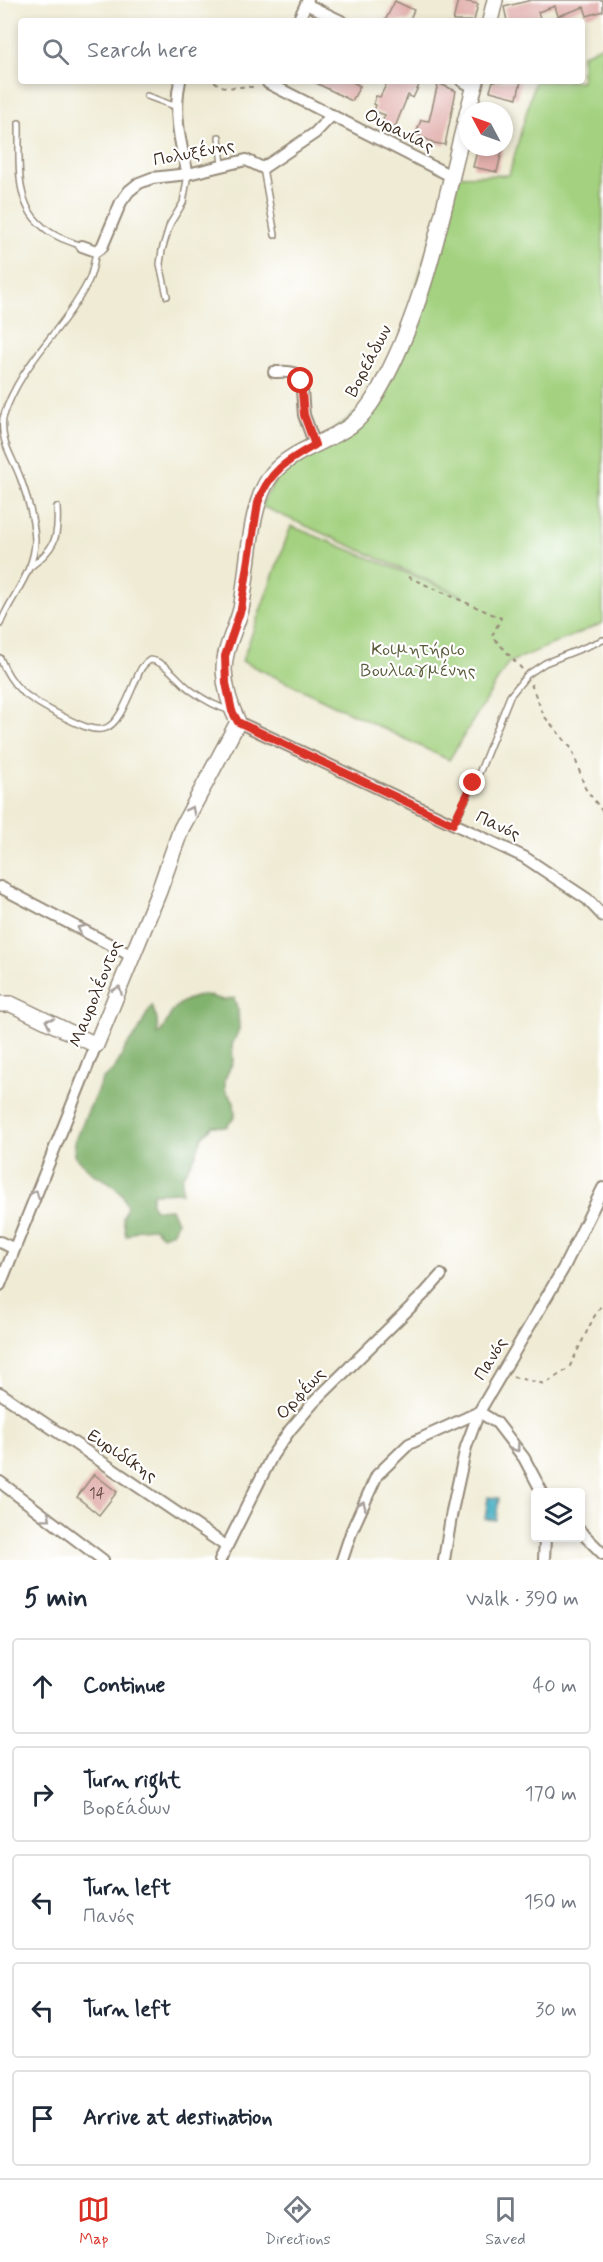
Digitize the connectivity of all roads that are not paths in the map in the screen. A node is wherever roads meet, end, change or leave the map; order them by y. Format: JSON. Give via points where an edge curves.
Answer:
{"nodes":[{"id":1,"x":495,"y":0,"type":"edge"},
{"id":2,"x":307,"y":2,"type":"edge"},
{"id":3,"x":299,"y":18,"type":"edge"},
{"id":4,"x":336,"y":18,"type":"edge"},
{"id":5,"x":491,"y":18,"type":"edge"},
{"id":6,"x":179,"y":84,"type":"edge"},
{"id":7,"x":272,"y":84,"type":"edge"},
{"id":8,"x":471,"y":84,"type":"edge"},
{"id":9,"x":147,"y":96,"type":"dead end"},
{"id":10,"x":469,"y":102,"type":"edge"},
{"id":11,"x":177,"y":107,"type":"junction"},
{"id":12,"x":332,"y":115,"type":"junction"},
{"id":13,"x":19,"y":123,"type":"dead end"},
{"id":14,"x":219,"y":137,"type":"dead end"},
{"id":15,"x":459,"y":145,"type":"edge"},
{"id":16,"x":222,"y":165,"type":"junction"},
{"id":17,"x":263,"y":168,"type":"junction"},
{"id":18,"x":188,"y":174,"type":"junction"},
{"id":19,"x":451,"y":176,"type":"junction"},
{"id":20,"x":275,"y":235,"type":"dead end"},
{"id":21,"x":82,"y":246,"type":"joint"},
{"id":22,"x":96,"y":251,"type":"junction"},
{"id":23,"x":168,"y":296,"type":"dead end"},
{"id":24,"x":274,"y":372,"type":"dead end"},
{"id":25,"x":315,"y":445,"type":"junction"},
{"id":26,"x":57,"y":507,"type":"dead end"},
{"id":27,"x":29,"y":568,"type":"junction"},
{"id":28,"x":0,"y":624,"type":"edge"},
{"id":29,"x":603,"y":640,"type":"edge"},
{"id":30,"x":0,"y":658,"type":"edge"},
{"id":31,"x":235,"y":716,"type":"junction"},
{"id":32,"x":453,"y":824,"type":"junction"},
{"id":33,"x":0,"y":887,"type":"edge"},
{"id":34,"x":603,"y":916,"type":"edge"},
{"id":35,"x":132,"y":956,"type":"junction"},
{"id":36,"x":0,"y":1004,"type":"edge"},
{"id":37,"x":96,"y":1045,"type":"junction"},
{"id":38,"x":603,"y":1188,"type":"edge"},
{"id":39,"x":0,"y":1242,"type":"edge"},
{"id":40,"x":13,"y":1248,"type":"junction"},
{"id":41,"x":441,"y":1275,"type":"dead end"},
{"id":42,"x":0,"y":1285,"type":"edge"},
{"id":43,"x":0,"y":1393,"type":"edge"},
{"id":44,"x":478,"y":1412,"type":"junction"},
{"id":45,"x":0,"y":1482,"type":"edge"},
{"id":46,"x":540,"y":1488,"type":"edge"},
{"id":47,"x":585,"y":1536,"type":"edge"},
{"id":48,"x":545,"y":1542,"type":"edge"},
{"id":49,"x":226,"y":1546,"type":"junction"},
{"id":50,"x":603,"y":1554,"type":"edge"},
{"id":51,"x":103,"y":1560,"type":"edge"},
{"id":52,"x":220,"y":1560,"type":"edge"},
{"id":53,"x":342,"y":1560,"type":"edge"},
{"id":54,"x":444,"y":1560,"type":"edge"},
{"id":55,"x":544,"y":1560,"type":"edge"}],
"edges":[{"from":1,"to":5,"type":"street"},
{"from":2,"to":3,"type":"street"},
{"from":2,"to":4,"type":"street"},
{"from":6,"to":11,"type":"street"},
{"from":7,"to":12,"type":"street","name":"Ουρανίας"},
{"from":8,"to":10,"type":"street","name":"Βορεάδων"},
{"from":9,"to":11,"type":"lane"},
{"from":11,"to":18,"type":"street","via":[[180,144]]},
{"from":12,"to":17,"type":"street","via":[[315,133]]},
{"from":12,"to":19,"type":"street","name":"Ουρανίας"},
{"from":13,"to":21,"type":"lane","via":[[20,186],[29,212],[58,237]]},
{"from":14,"to":16,"type":"lane"},
{"from":15,"to":19,"type":"street","name":"Βορεάδων"},
{"from":16,"to":17,"type":"street","name":"Πολυξένης","via":[[248,160]]},
{"from":16,"to":18,"type":"street","name":"Πολυξένης"},
{"from":17,"to":20,"type":"lane"},
{"from":18,"to":22,"type":"street","name":"Πολυξένης","via":[[152,178],[133,187],[122,202],[105,244]]},
{"from":18,"to":23,"type":"lane","via":[[182,206],[170,224],[162,250],[161,268]]},
{"from":19,"to":25,"type":"street","name":"Βορεάδων","via":[[436,243],[413,316],[386,378],[352,425]]},
{"from":21,"to":22,"type":"street"},
{"from":22,"to":27,"type":"lane","via":[[88,282],[23,372],[0,432],[32,517],[35,541]]},
{"from":24,"to":25,"type":"street","via":[[301,378],[304,415]]},
{"from":25,"to":31,"type":"street","name":"Βορεάδων","via":[[278,468],[258,503],[241,609],[225,656],[226,683]]},
{"from":26,"to":27,"type":"lane","via":[[57,532],[52,548]]},
{"from":27,"to":28,"type":"lane"},
{"from":29,"to":32,"type":"lane","via":[[545,663],[527,675],[510,696],[480,771]]},
{"from":30,"to":31,"type":"lane","via":[[19,691],[86,728],[107,728],[118,718],[140,668],[150,660],[160,662],[190,690]]},
{"from":31,"to":32,"type":"street","name":"Πανός"},
{"from":35,"to":31,"type":"street","name":"Μαυρολέοντος","one_way":true,"via":[[181,829]]},
{"from":32,"to":34,"type":"street","name":"Πανός","via":[[524,857],[587,899]]},
{"from":35,"to":33,"type":"street","one_way":true},
{"from":37,"to":35,"type":"street","name":"Μαυρολέοντος","one_way":true},
{"from":37,"to":36,"type":"street","one_way":true,"via":[[11,1004]]},
{"from":40,"to":37,"type":"street","name":"Μαυρολέοντος","one_way":true},
{"from":38,"to":44,"type":"street","name":"Πανός","via":[[563,1269]]},
{"from":39,"to":40,"type":"street"},
{"from":40,"to":42,"type":"street","name":"Μαυρολέοντος"},
{"from":41,"to":49,"type":"street","name":"Ορφέως","via":[[290,1430],[272,1455]]},
{"from":43,"to":49,"type":"street","name":"Ευριδίκης"},
{"from":44,"to":46,"type":"street","one_way":true,"via":[[497,1424],[524,1458]]},
{"from":53,"to":44,"type":"street","one_way":true,"via":[[377,1475],[409,1444]]},
{"from":44,"to":54,"type":"street","name":"Πανός","via":[[461,1468]]},
{"from":45,"to":51,"type":"street","one_way":true},
{"from":47,"to":50,"type":"street"},
{"from":48,"to":55,"type":"street"},
{"from":49,"to":52,"type":"street","name":"Ορφέως"}]}
